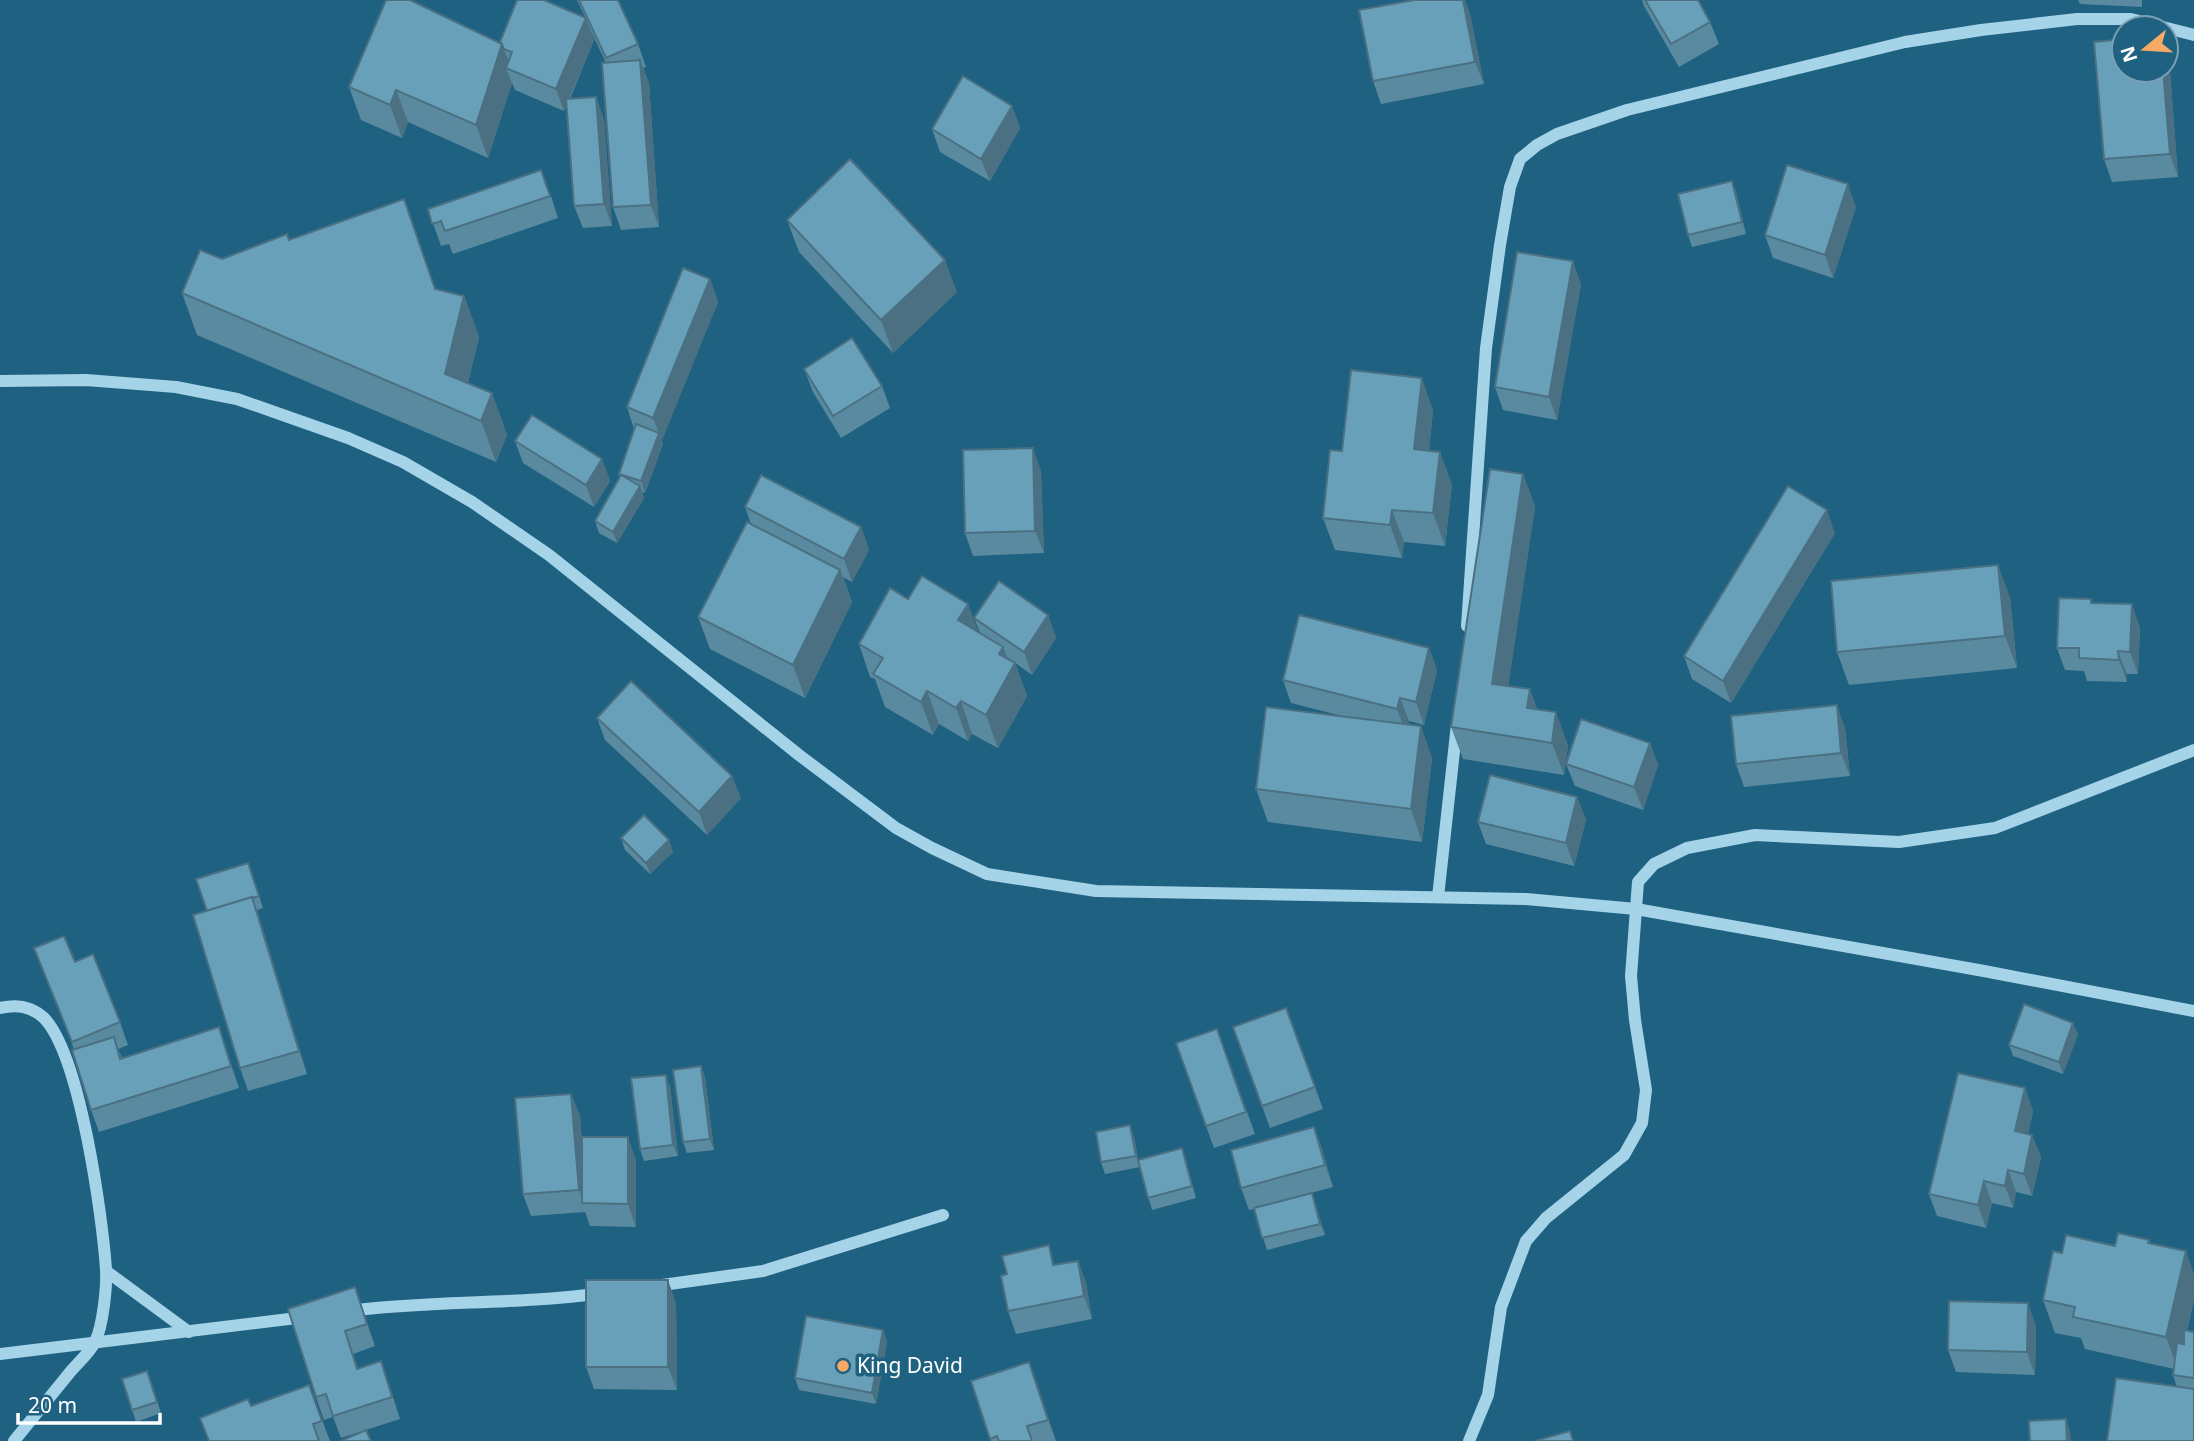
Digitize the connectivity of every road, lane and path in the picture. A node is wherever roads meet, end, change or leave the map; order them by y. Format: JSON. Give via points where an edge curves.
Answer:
{"nodes":[{"id":1,"x":2194,"y":34,"type":"edge"},
{"id":2,"x":0,"y":381,"type":"edge"},
{"id":3,"x":1466,"y":637,"type":"edge"},
{"id":4,"x":1458,"y":715,"type":"edge"},
{"id":5,"x":2194,"y":750,"type":"edge"},
{"id":6,"x":1438,"y":897,"type":"junction"},
{"id":7,"x":1636,"y":909,"type":"junction"},
{"id":8,"x":0,"y":1008,"type":"edge"},
{"id":9,"x":2194,"y":1011,"type":"edge"},
{"id":10,"x":943,"y":1215,"type":"dead end"},
{"id":11,"x":106,"y":1271,"type":"junction"},
{"id":12,"x":641,"y":1288,"type":"edge"},
{"id":13,"x":616,"y":1292,"type":"edge"},
{"id":14,"x":189,"y":1332,"type":"junction"},
{"id":15,"x":95,"y":1342,"type":"junction"},
{"id":16,"x":0,"y":1354,"type":"edge"},
{"id":17,"x":14,"y":1441,"type":"edge"},
{"id":18,"x":1469,"y":1441,"type":"edge"}],
"edges":[{"from":1,"to":3,"type":"street","via":[[2131,19],[2077,19],[1905,42],[1627,110],[1557,134],[1520,159],[1500,245],[1486,348]]},
{"from":2,"to":6,"type":"street","via":[[86,380],[176,387],[237,399],[403,462],[549,555],[896,828],[986,874],[1096,891]]},
{"from":4,"to":6,"type":"street"},
{"from":5,"to":7,"type":"street","via":[[1995,828],[1899,842],[1755,835],[1686,848],[1654,864],[1638,882]]},
{"from":6,"to":7,"type":"street"},
{"from":7,"to":9,"type":"street"},
{"from":7,"to":18,"type":"street","via":[[1631,976],[1646,1090],[1642,1123],[1624,1154],[1546,1218],[1526,1241],[1501,1307],[1492,1377],[1482,1416]]},
{"from":8,"to":11,"type":"street","via":[[18,1005],[30,1009],[42,1016],[62,1044],[93,1173]]},
{"from":10,"to":12,"type":"street","via":[[764,1271]]},
{"from":11,"to":14,"type":"street"},
{"from":11,"to":15,"type":"street"},
{"from":13,"to":14,"type":"street","via":[[555,1300],[389,1307]]},
{"from":14,"to":15,"type":"street"},
{"from":15,"to":16,"type":"street"},
{"from":15,"to":17,"type":"street"}]}
